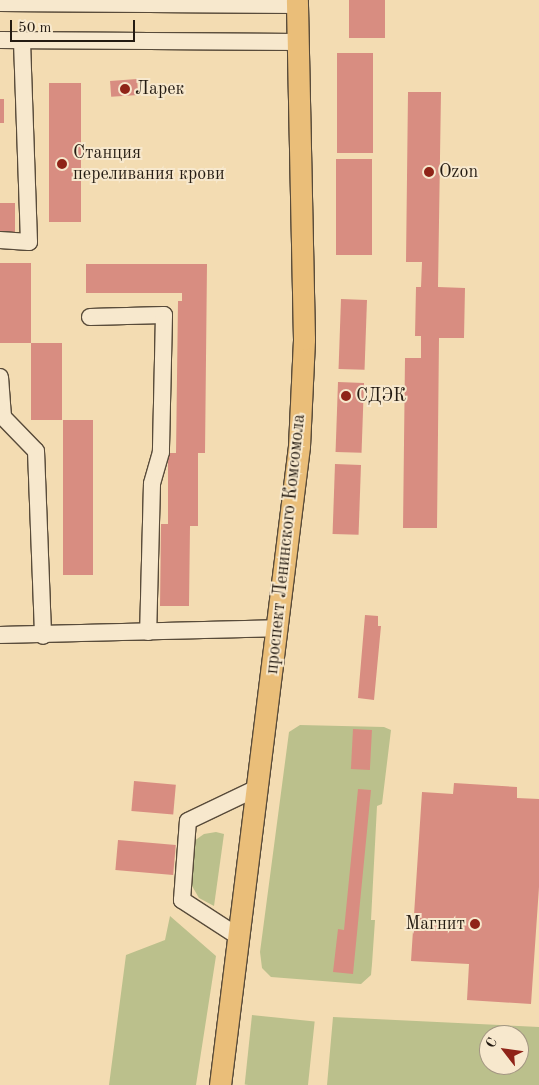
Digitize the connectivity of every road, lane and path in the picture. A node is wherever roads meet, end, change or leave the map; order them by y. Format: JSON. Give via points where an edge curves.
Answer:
{"nodes":[{"id":1,"x":297,"y":2,"type":"edge"},
{"id":2,"x":0,"y":3,"type":"edge"},
{"id":3,"x":0,"y":40,"type":"edge"},
{"id":4,"x":22,"y":40,"type":"junction"},
{"id":5,"x":298,"y":42,"type":"junction"},
{"id":6,"x":0,"y":240,"type":"edge"},
{"id":7,"x":90,"y":317,"type":"dead end"},
{"id":8,"x":0,"y":377,"type":"edge"},
{"id":9,"x":278,"y":628,"type":"junction"},
{"id":10,"x":148,"y":632,"type":"junction"},
{"id":11,"x":0,"y":635,"type":"edge"},
{"id":12,"x":43,"y":636,"type":"junction"},
{"id":13,"x":257,"y":788,"type":"junction"},
{"id":14,"x":239,"y":937,"type":"junction"},
{"id":15,"x":220,"y":1085,"type":"edge"}],
"edges":[{"from":1,"to":2,"type":"street"},
{"from":1,"to":5,"type":"main road","name":"проспект Ленинского Комсомола"},
{"from":3,"to":4,"type":"street"},
{"from":4,"to":5,"type":"street"},
{"from":4,"to":6,"type":"street","via":[[29,242]]},
{"from":5,"to":9,"type":"main road","name":"проспект Ленинского Комсомола","via":[[304,339],[299,446]]},
{"from":7,"to":10,"type":"street","via":[[164,316],[161,452],[152,484]]},
{"from":8,"to":12,"type":"street","via":[[3,417],[36,451]]},
{"from":9,"to":10,"type":"street"},
{"from":9,"to":13,"type":"main road","name":"проспект Ленинского Комсомола"},
{"from":10,"to":12,"type":"street"},
{"from":11,"to":12,"type":"street"},
{"from":13,"to":14,"type":"main road","name":"проспект Ленинского Комсомола"},
{"from":13,"to":14,"type":"street","via":[[188,822],[182,900]]},
{"from":14,"to":15,"type":"main road","name":"проспект Ленинского Комсомола"}]}
